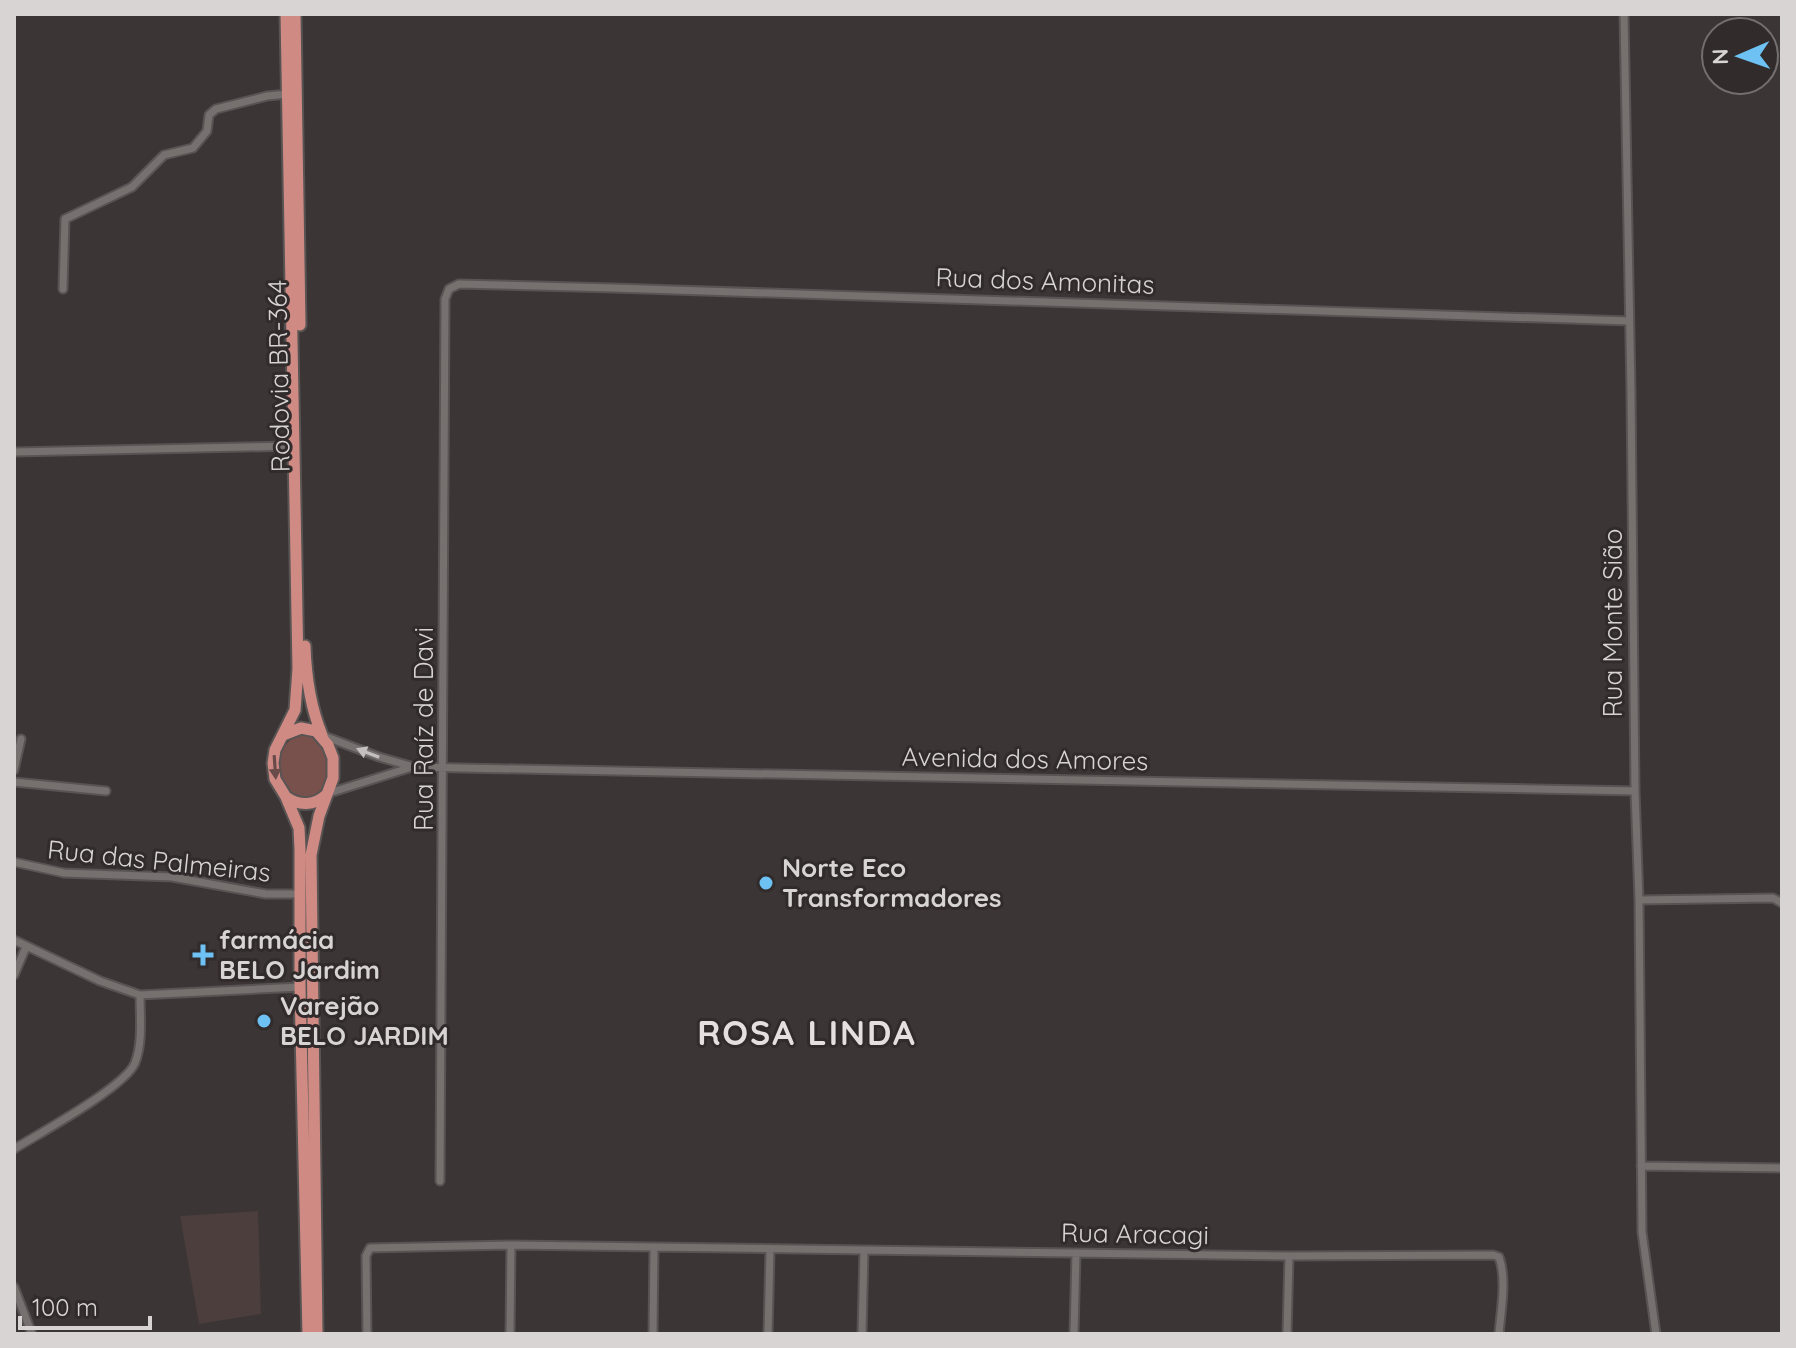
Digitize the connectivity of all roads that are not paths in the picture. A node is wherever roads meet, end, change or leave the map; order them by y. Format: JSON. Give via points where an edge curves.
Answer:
{"nodes":[{"id":1,"x":286,"y":14,"type":"edge"},
{"id":2,"x":295,"y":14,"type":"edge"},
{"id":3,"x":1624,"y":14,"type":"edge"},
{"id":4,"x":288,"y":94,"type":"junction"},
{"id":5,"x":459,"y":284,"type":"joint"},
{"id":6,"x":63,"y":289,"type":"dead end"},
{"id":7,"x":1629,"y":321,"type":"junction"},
{"id":8,"x":295,"y":446,"type":"junction"},
{"id":9,"x":14,"y":452,"type":"edge"},
{"id":10,"x":322,"y":735,"type":"junction"},
{"id":11,"x":283,"y":736,"type":"junction"},
{"id":12,"x":21,"y":739,"type":"dead end"},
{"id":13,"x":414,"y":767,"type":"junction"},
{"id":14,"x":444,"y":767,"type":"junction"},
{"id":15,"x":14,"y":770,"type":"edge"},
{"id":16,"x":14,"y":782,"type":"edge"},
{"id":17,"x":106,"y":791,"type":"dead end"},
{"id":18,"x":1635,"y":791,"type":"junction"},
{"id":19,"x":326,"y":794,"type":"junction"},
{"id":20,"x":286,"y":797,"type":"junction"},
{"id":21,"x":14,"y":862,"type":"edge"},
{"id":22,"x":301,"y":894,"type":"junction"},
{"id":23,"x":1639,"y":900,"type":"junction"},
{"id":24,"x":1782,"y":903,"type":"edge"},
{"id":25,"x":14,"y":940,"type":"edge"},
{"id":26,"x":26,"y":947,"type":"junction"},
{"id":27,"x":14,"y":975,"type":"edge"},
{"id":28,"x":300,"y":987,"type":"junction"},
{"id":29,"x":140,"y":995,"type":"junction"},
{"id":30,"x":14,"y":1149,"type":"edge"},
{"id":31,"x":1641,"y":1166,"type":"junction"},
{"id":32,"x":1782,"y":1168,"type":"edge"},
{"id":33,"x":440,"y":1181,"type":"dead end"},
{"id":34,"x":511,"y":1245,"type":"junction"},
{"id":35,"x":654,"y":1247,"type":"junction"},
{"id":36,"x":770,"y":1250,"type":"junction"},
{"id":37,"x":864,"y":1251,"type":"junction"},
{"id":38,"x":1076,"y":1253,"type":"junction"},
{"id":39,"x":1289,"y":1256,"type":"junction"},
{"id":40,"x":14,"y":1287,"type":"edge"},
{"id":41,"x":32,"y":1334,"type":"edge"},
{"id":42,"x":308,"y":1334,"type":"edge"},
{"id":43,"x":317,"y":1334,"type":"edge"},
{"id":44,"x":367,"y":1334,"type":"edge"},
{"id":45,"x":510,"y":1334,"type":"edge"},
{"id":46,"x":653,"y":1334,"type":"edge"},
{"id":47,"x":768,"y":1334,"type":"edge"},
{"id":48,"x":862,"y":1334,"type":"edge"},
{"id":49,"x":1074,"y":1334,"type":"edge"},
{"id":50,"x":1287,"y":1334,"type":"edge"},
{"id":51,"x":1499,"y":1334,"type":"edge"},
{"id":52,"x":1656,"y":1334,"type":"edge"}],
"edges":[{"from":1,"to":4,"type":"highway"},
{"from":2,"to":10,"type":"highway","name":"Rodovia BR-364","via":[[305,660]]},
{"from":3,"to":7,"type":"street","name":"Rua Monte Sião"},
{"from":4,"to":6,"type":"street","via":[[218,107],[193,148],[164,155],[132,187],[65,219]]},
{"from":4,"to":8,"type":"highway"},
{"from":5,"to":7,"type":"street","name":"Rua dos Amonitas"},
{"from":5,"to":14,"type":"street","name":"Rua Raíz de Davi","via":[[445,299]]},
{"from":7,"to":18,"type":"street","name":"Rua Monte Sião"},
{"from":8,"to":9,"type":"street"},
{"from":8,"to":11,"type":"highway","via":[[298,669],[295,710]]},
{"from":10,"to":11,"type":"highway","via":[[301,728]]},
{"from":13,"to":10,"type":"street","name":"Avenida dos Amores","one_way":true},
{"from":10,"to":19,"type":"highway","via":[[333,758]]},
{"from":11,"to":20,"type":"highway","one_way":true,"via":[[273,763],[277,785]]},
{"from":12,"to":15,"type":"street"},
{"from":13,"to":14,"type":"street","name":"Avenida dos Amores"},
{"from":13,"to":19,"type":"street","name":"Avenida dos Amores"},
{"from":14,"to":18,"type":"street","name":"Avenida dos Amores"},
{"from":14,"to":33,"type":"street","name":"Rua Raíz de Davi"},
{"from":16,"to":17,"type":"street"},
{"from":18,"to":23,"type":"street","name":"Rua Monte Sião"},
{"from":19,"to":20,"type":"highway","via":[[310,803]]},
{"from":19,"to":43,"type":"highway","via":[[311,855]]},
{"from":20,"to":22,"type":"highway","via":[[299,828]]},
{"from":21,"to":22,"type":"street","name":"Rua das Palmeiras","via":[[64,873],[172,877],[266,894]]},
{"from":22,"to":28,"type":"highway"},
{"from":23,"to":24,"type":"street","via":[[1773,898]]},
{"from":23,"to":31,"type":"street","name":"Rua Monte Sião"},
{"from":25,"to":26,"type":"street"},
{"from":26,"to":27,"type":"street"},
{"from":26,"to":29,"type":"street"},
{"from":28,"to":29,"type":"street"},
{"from":28,"to":42,"type":"highway"},
{"from":29,"to":30,"type":"street","via":[[138,1053],[129,1072]]},
{"from":31,"to":32,"type":"street"},
{"from":31,"to":52,"type":"street","name":"Rua Monte Sião","via":[[1642,1232]]},
{"from":34,"to":35,"type":"street","name":"Rua Aracagi"},
{"from":34,"to":44,"type":"street","name":"Rua Aracagi","via":[[370,1248]]},
{"from":34,"to":45,"type":"street"},
{"from":35,"to":36,"type":"street","name":"Rua Aracagi"},
{"from":35,"to":46,"type":"street"},
{"from":36,"to":37,"type":"street","name":"Rua Aracagi"},
{"from":36,"to":47,"type":"street"},
{"from":37,"to":38,"type":"street","name":"Rua Aracagi"},
{"from":37,"to":48,"type":"street"},
{"from":38,"to":39,"type":"street","name":"Rua Aracagi"},
{"from":38,"to":49,"type":"street"},
{"from":39,"to":50,"type":"street"},
{"from":39,"to":51,"type":"street","name":"Rua Aracagi","via":[[1499,1257]]},
{"from":40,"to":41,"type":"street"}]}
